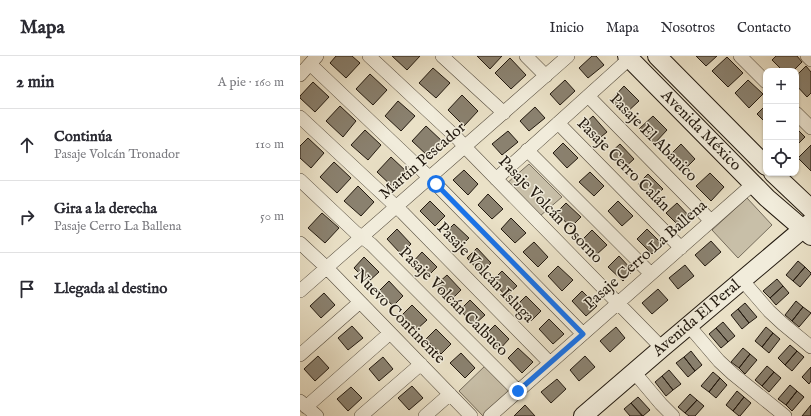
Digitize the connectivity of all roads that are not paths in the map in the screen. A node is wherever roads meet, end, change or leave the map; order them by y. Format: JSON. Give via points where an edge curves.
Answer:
{"nodes":[{"id":1,"x":369,"y":56,"type":"edge"},
{"id":2,"x":442,"y":56,"type":"edge"},
{"id":3,"x":526,"y":56,"type":"edge"},
{"id":4,"x":568,"y":56,"type":"edge"},
{"id":5,"x":657,"y":56,"type":"edge"},
{"id":6,"x":740,"y":56,"type":"edge"},
{"id":7,"x":807,"y":56,"type":"edge"},
{"id":8,"x":628,"y":57,"type":"edge"},
{"id":9,"x":313,"y":60,"type":"edge"},
{"id":10,"x":811,"y":60,"type":"edge"},
{"id":11,"x":300,"y":75,"type":"edge"},
{"id":12,"x":546,"y":76,"type":"junction"},
{"id":13,"x":763,"y":79,"type":"edge"},
{"id":14,"x":588,"y":96,"type":"junction"},
{"id":15,"x":504,"y":113,"type":"junction"},
{"id":16,"x":799,"y":116,"type":"edge"},
{"id":17,"x":300,"y":117,"type":"edge"},
{"id":18,"x":558,"y":123,"type":"junction"},
{"id":19,"x":811,"y":128,"type":"edge"},
{"id":20,"x":465,"y":147,"type":"junction"},
{"id":21,"x":527,"y":150,"type":"junction"},
{"id":22,"x":763,"y":163,"type":"edge"},
{"id":23,"x":776,"y":176,"type":"edge"},
{"id":24,"x":430,"y":178,"type":"junction"},
{"id":25,"x":496,"y":178,"type":"junction"},
{"id":26,"x":300,"y":180,"type":"edge"},
{"id":27,"x":753,"y":184,"type":"junction"},
{"id":28,"x":396,"y":207,"type":"junction"},
{"id":29,"x":811,"y":208,"type":"edge"},
{"id":30,"x":711,"y":221,"type":"junction"},
{"id":31,"x":808,"y":229,"type":"edge"},
{"id":32,"x":362,"y":237,"type":"junction"},
{"id":33,"x":300,"y":243,"type":"edge"},
{"id":34,"x":680,"y":248,"type":"junction"},
{"id":35,"x":327,"y":268,"type":"junction"},
{"id":36,"x":651,"y":274,"type":"junction"},
{"id":37,"x":743,"y":280,"type":"junction"},
{"id":38,"x":300,"y":292,"type":"edge"},
{"id":39,"x":360,"y":302,"type":"junction"},
{"id":40,"x":618,"y":303,"type":"junction"},
{"id":41,"x":689,"y":326,"type":"junction"},
{"id":42,"x":390,"y":333,"type":"junction"},
{"id":43,"x":583,"y":334,"type":"junction"},
{"id":44,"x":662,"y":348,"type":"junction"},
{"id":45,"x":811,"y":348,"type":"edge"},
{"id":46,"x":300,"y":355,"type":"edge"},
{"id":47,"x":550,"y":363,"type":"junction"},
{"id":48,"x":421,"y":364,"type":"junction"},
{"id":49,"x":634,"y":372,"type":"junction"},
{"id":50,"x":518,"y":391,"type":"junction"},
{"id":51,"x":450,"y":394,"type":"junction"},
{"id":52,"x":303,"y":404,"type":"edge"},
{"id":53,"x":316,"y":416,"type":"edge"},
{"id":54,"x":361,"y":416,"type":"edge"},
{"id":55,"x":425,"y":416,"type":"edge"},
{"id":56,"x":471,"y":416,"type":"edge"},
{"id":57,"x":490,"y":416,"type":"edge"},
{"id":58,"x":583,"y":416,"type":"edge"},
{"id":59,"x":673,"y":416,"type":"edge"},
{"id":60,"x":785,"y":416,"type":"edge"}],
"edges":[{"from":1,"to":20,"type":"street","name":"Pasaje Volcán Osorno"},
{"from":2,"to":15,"type":"street"},
{"from":3,"to":12,"type":"street"},
{"from":4,"to":12,"type":"street","name":"Martín Pescador"},
{"from":5,"to":22,"type":"main road","name":"Avenida México"},
{"from":6,"to":13,"type":"street"},
{"from":7,"to":10,"type":"street"},
{"from":8,"to":14,"type":"street"},
{"from":8,"to":27,"type":"main road","name":"Avenida México"},
{"from":9,"to":11,"type":"street"},
{"from":9,"to":24,"type":"street"},
{"from":12,"to":15,"type":"street","name":"Martín Pescador"},
{"from":14,"to":18,"type":"street"},
{"from":14,"to":30,"type":"street","name":"Pasaje El Abanico"},
{"from":15,"to":20,"type":"street","name":"Martín Pescador"},
{"from":16,"to":19,"type":"street"},
{"from":17,"to":28,"type":"street","name":"Pasaje Volcán Isluga"},
{"from":18,"to":21,"type":"street"},
{"from":18,"to":34,"type":"street","name":"Pasaje Cerro Calán"},
{"from":20,"to":24,"type":"street","name":"Martín Pescador"},
{"from":20,"to":25,"type":"street","name":"Pasaje Volcán Osorno"},
{"from":21,"to":25,"type":"street"},
{"from":21,"to":36,"type":"street"},
{"from":23,"to":29,"type":"main road"},
{"from":24,"to":28,"type":"street","name":"Martín Pescador"},
{"from":24,"to":43,"type":"street"},
{"from":25,"to":40,"type":"street","name":"Pasaje Volcán Osorno"},
{"from":26,"to":32,"type":"street","name":"Pasaje Volcán Calbuco"},
{"from":27,"to":30,"type":"street","name":"Pasaje Cerro La Ballena"},
{"from":27,"to":31,"type":"main road","name":"Avenida México","via":[[781,211]]},
{"from":28,"to":32,"type":"street","name":"Martín Pescador"},
{"from":28,"to":47,"type":"street","name":"Pasaje Volcán Isluga"},
{"from":30,"to":34,"type":"street","name":"Pasaje Cerro La Ballena"},
{"from":31,"to":37,"type":"main road","name":"Avenida El Peral"},
{"from":32,"to":35,"type":"street","name":"Martín Pescador"},
{"from":32,"to":50,"type":"street","name":"Pasaje Volcán Calbuco"},
{"from":33,"to":35,"type":"street","name":"Nuevo Continente"},
{"from":34,"to":36,"type":"street","name":"Pasaje Cerro La Ballena"},
{"from":35,"to":38,"type":"street","name":"Martín Pescador"},
{"from":35,"to":39,"type":"street","name":"Nuevo Continente"},
{"from":36,"to":40,"type":"street","name":"Pasaje Cerro La Ballena"},
{"from":37,"to":41,"type":"main road","name":"Avenida El Peral"},
{"from":37,"to":45,"type":"street","via":[[769,311]]},
{"from":39,"to":42,"type":"street","name":"Nuevo Continente"},
{"from":39,"to":46,"type":"street"},
{"from":40,"to":43,"type":"street","name":"Pasaje Cerro La Ballena"},
{"from":40,"to":44,"type":"street","name":"Pasaje Volcán Osorno"},
{"from":41,"to":44,"type":"main road","name":"Avenida El Peral"},
{"from":41,"to":60,"type":"street","via":[[719,361]]},
{"from":42,"to":48,"type":"street","name":"Nuevo Continente"},
{"from":42,"to":52,"type":"street"},
{"from":43,"to":47,"type":"street","name":"Pasaje Cerro La Ballena"},
{"from":44,"to":49,"type":"main road","name":"Avenida El Peral"},
{"from":47,"to":50,"type":"street","name":"Pasaje Cerro La Ballena"},
{"from":48,"to":51,"type":"street","name":"Nuevo Continente"},
{"from":48,"to":54,"type":"street"},
{"from":49,"to":58,"type":"main road","name":"Avenida El Peral"},
{"from":49,"to":59,"type":"street"},
{"from":50,"to":57,"type":"street","name":"Pasaje Cerro La Ballena"},
{"from":51,"to":55,"type":"street"},
{"from":51,"to":56,"type":"street","name":"Nuevo Continente"},
{"from":52,"to":53,"type":"street"}]}
